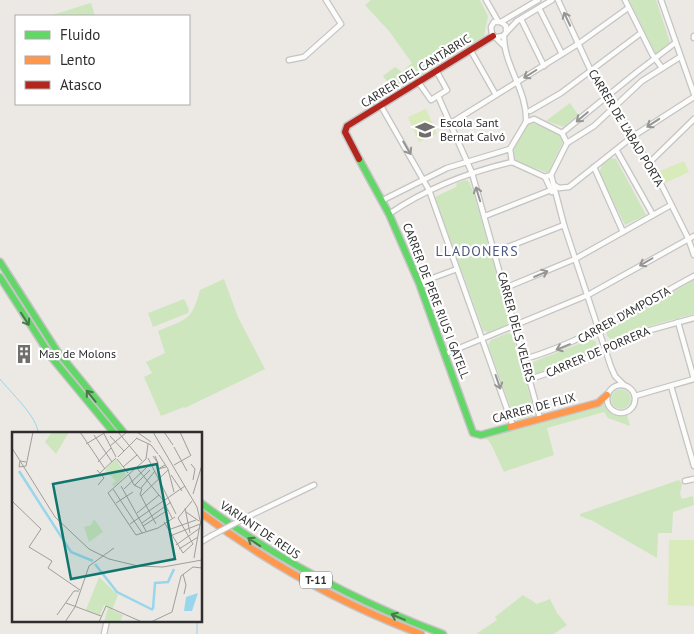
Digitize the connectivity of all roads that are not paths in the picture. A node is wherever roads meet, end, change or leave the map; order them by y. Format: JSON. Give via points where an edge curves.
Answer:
{"nodes":[{"id":1,"x":326,"y":0,"type":"edge"},
{"id":2,"x":486,"y":0,"type":"edge"},
{"id":3,"x":552,"y":0,"type":"edge"},
{"id":4,"x":558,"y":0,"type":"edge"},
{"id":5,"x":625,"y":0,"type":"edge"},
{"id":6,"x":660,"y":0,"type":"edge"},
{"id":7,"x":536,"y":1,"type":"edge"},
{"id":8,"x":539,"y":8,"type":"junction"},
{"id":9,"x":628,"y":8,"type":"junction"},
{"id":10,"x":521,"y":20,"type":"junction"},
{"id":11,"x":497,"y":22,"type":"junction"},
{"id":12,"x":641,"y":33,"type":"junction"},
{"id":13,"x":505,"y":34,"type":"junction"},
{"id":14,"x":495,"y":37,"type":"junction"},
{"id":15,"x":675,"y":43,"type":"junction"},
{"id":16,"x":578,"y":44,"type":"junction"},
{"id":17,"x":505,"y":48,"type":"junction"},
{"id":18,"x":471,"y":51,"type":"junction"},
{"id":19,"x":562,"y":54,"type":"junction"},
{"id":20,"x":680,"y":57,"type":"junction"},
{"id":21,"x":655,"y":58,"type":"junction"},
{"id":22,"x":289,"y":60,"type":"dead end"},
{"id":23,"x":544,"y":66,"type":"junction"},
{"id":24,"x":662,"y":68,"type":"junction"},
{"id":25,"x":591,"y":70,"type":"junction"},
{"id":26,"x":437,"y":72,"type":"junction"},
{"id":27,"x":419,"y":83,"type":"junction"},
{"id":28,"x":517,"y":83,"type":"junction"},
{"id":29,"x":496,"y":95,"type":"junction"},
{"id":30,"x":694,"y":95,"type":"edge"},
{"id":31,"x":438,"y":96,"type":"junction"},
{"id":32,"x":606,"y":98,"type":"junction"},
{"id":33,"x":381,"y":106,"type":"junction"},
{"id":34,"x":525,"y":107,"type":"junction"},
{"id":35,"x":612,"y":108,"type":"junction"},
{"id":36,"x":530,"y":112,"type":"junction"},
{"id":37,"x":694,"y":118,"type":"edge"},
{"id":38,"x":534,"y":119,"type":"junction"},
{"id":39,"x":526,"y":122,"type":"junction"},
{"id":40,"x":451,"y":123,"type":"junction"},
{"id":41,"x":349,"y":125,"type":"joint"},
{"id":42,"x":562,"y":133,"type":"junction"},
{"id":43,"x":632,"y":137,"type":"junction"},
{"id":44,"x":567,"y":143,"type":"junction"},
{"id":45,"x":510,"y":149,"type":"junction"},
{"id":46,"x":617,"y":151,"type":"junction"},
{"id":47,"x":467,"y":160,"type":"junction"},
{"id":48,"x":512,"y":162,"type":"junction"},
{"id":49,"x":649,"y":163,"type":"junction"},
{"id":50,"x":594,"y":167,"type":"junction"},
{"id":51,"x":472,"y":173,"type":"junction"},
{"id":52,"x":551,"y":176,"type":"junction"},
{"id":53,"x":545,"y":177,"type":"junction"},
{"id":54,"x":423,"y":178,"type":"junction"},
{"id":55,"x":552,"y":188,"type":"junction"},
{"id":56,"x":429,"y":191,"type":"junction"},
{"id":57,"x":383,"y":200,"type":"junction"},
{"id":58,"x":672,"y":204,"type":"junction"},
{"id":59,"x":390,"y":214,"type":"junction"},
{"id":60,"x":653,"y":215,"type":"junction"},
{"id":61,"x":485,"y":216,"type":"junction"},
{"id":62,"x":564,"y":225,"type":"junction"},
{"id":63,"x":623,"y":232,"type":"junction"},
{"id":64,"x":694,"y":236,"type":"edge"},
{"id":65,"x":688,"y":238,"type":"junction"},
{"id":66,"x":496,"y":252,"type":"junction"},
{"id":67,"x":694,"y":255,"type":"edge"},
{"id":68,"x":576,"y":259,"type":"junction"},
{"id":69,"x":0,"y":262,"type":"edge"},
{"id":70,"x":457,"y":269,"type":"junction"},
{"id":71,"x":694,"y":276,"type":"edge"},
{"id":72,"x":0,"y":277,"type":"edge"},
{"id":73,"x":420,"y":283,"type":"junction"},
{"id":74,"x":506,"y":288,"type":"junction"},
{"id":75,"x":588,"y":295,"type":"junction"},
{"id":76,"x":694,"y":318,"type":"edge"},
{"id":77,"x":678,"y":322,"type":"junction"},
{"id":78,"x":515,"y":326,"type":"junction"},
{"id":79,"x":600,"y":330,"type":"junction"},
{"id":80,"x":482,"y":339,"type":"junction"},
{"id":81,"x":606,"y":349,"type":"junction"},
{"id":82,"x":446,"y":354,"type":"junction"},
{"id":83,"x":525,"y":360,"type":"junction"},
{"id":84,"x":611,"y":367,"type":"junction"},
{"id":85,"x":530,"y":379,"type":"junction"},
{"id":86,"x":694,"y":379,"type":"edge"},
{"id":87,"x":624,"y":385,"type":"junction"},
{"id":88,"x":671,"y":386,"type":"junction"},
{"id":89,"x":614,"y":387,"type":"junction"},
{"id":90,"x":608,"y":395,"type":"junction"},
{"id":91,"x":635,"y":396,"type":"junction"},
{"id":92,"x":598,"y":403,"type":"junction"},
{"id":93,"x":608,"y":404,"type":"junction"},
{"id":94,"x":540,"y":418,"type":"junction"},
{"id":95,"x":513,"y":426,"type":"junction"},
{"id":96,"x":113,"y":432,"type":"edge"},
{"id":97,"x":123,"y":432,"type":"edge"},
{"id":98,"x":476,"y":435,"type":"joint"},
{"id":99,"x":694,"y":439,"type":"edge"},
{"id":100,"x":686,"y":441,"type":"junction"},
{"id":101,"x":694,"y":466,"type":"edge"},
{"id":102,"x":694,"y":479,"type":"edge"},
{"id":103,"x":685,"y":481,"type":"dead end"},
{"id":104,"x":314,"y":485,"type":"dead end"},
{"id":105,"x":202,"y":504,"type":"edge"},
{"id":106,"x":202,"y":514,"type":"edge"},
{"id":107,"x":202,"y":541,"type":"edge"},
{"id":108,"x":421,"y":634,"type":"edge"},
{"id":109,"x":443,"y":634,"type":"edge"}],
"edges":[{"from":1,"to":22,"type":"street","via":[[341,24],[304,57]]},
{"from":2,"to":11,"type":"street"},
{"from":3,"to":8,"type":"street"},
{"from":16,"to":4,"type":"street","name":"CARRER DE L'ABAD PORTA","one_way":true},
{"from":5,"to":9,"type":"street"},
{"from":6,"to":15,"type":"street"},
{"from":7,"to":11,"type":"street"},
{"from":8,"to":10,"type":"street"},
{"from":8,"to":19,"type":"street"},
{"from":9,"to":12,"type":"street"},
{"from":9,"to":16,"type":"street"},
{"from":10,"to":13,"type":"street"},
{"from":10,"to":23,"type":"street"},
{"from":11,"to":13,"type":"street","via":[[506,26]]},
{"from":11,"to":14,"type":"street","via":[[490,29]]},
{"from":12,"to":21,"type":"street"},
{"from":12,"to":25,"type":"street"},
{"from":13,"to":14,"type":"street"},
{"from":13,"to":17,"type":"street"},
{"from":14,"to":17,"type":"street"},
{"from":14,"to":18,"type":"main road","name":"CARRER DEL CANTÀBRIC"},
{"from":15,"to":20,"type":"street"},
{"from":15,"to":21,"type":"street"},
{"from":16,"to":19,"type":"street"},
{"from":16,"to":25,"type":"street","name":"CARRER DE L'ABAD PORTA"},
{"from":17,"to":28,"type":"street"},
{"from":18,"to":26,"type":"main road","name":"CARRER DEL CANTÀBRIC"},
{"from":18,"to":29,"type":"street"},
{"from":19,"to":23,"type":"street"},
{"from":20,"to":24,"type":"street"},
{"from":20,"to":30,"type":"street"},
{"from":21,"to":24,"type":"street"},
{"from":21,"to":32,"type":"street"},
{"from":23,"to":28,"type":"street","one_way":true},
{"from":24,"to":35,"type":"street"},
{"from":25,"to":32,"type":"street","name":"CARRER DE L'ABAD PORTA"},
{"from":25,"to":36,"type":"street"},
{"from":26,"to":27,"type":"main road","name":"CARRER DEL CANTÀBRIC"},
{"from":26,"to":31,"type":"street","via":[[447,90]]},
{"from":27,"to":31,"type":"street","via":[[428,99]]},
{"from":27,"to":33,"type":"main road","name":"CARRER DEL CANTÀBRIC"},
{"from":28,"to":29,"type":"street"},
{"from":28,"to":34,"type":"street"},
{"from":29,"to":40,"type":"street"},
{"from":30,"to":43,"type":"street","one_way":true},
{"from":31,"to":40,"type":"street","name":"CARRER DELS VELERS"},
{"from":32,"to":35,"type":"street","name":"CARRER DE L'ABAD PORTA"},
{"from":32,"to":42,"type":"street","one_way":true},
{"from":33,"to":41,"type":"main road","name":"CARRER DEL CANTÀBRIC"},
{"from":33,"to":54,"type":"street","one_way":true},
{"from":34,"to":36,"type":"street"},
{"from":34,"to":39,"type":"street"},
{"from":35,"to":43,"type":"street","name":"CARRER DE L'ABAD PORTA"},
{"from":35,"to":44,"type":"street","via":[[594,126]]},
{"from":36,"to":38,"type":"street"},
{"from":37,"to":49,"type":"street"},
{"from":38,"to":39,"type":"street"},
{"from":38,"to":42,"type":"street"},
{"from":39,"to":45,"type":"street"},
{"from":40,"to":47,"type":"street","name":"CARRER DELS VELERS"},
{"from":41,"to":57,"type":"main road","name":"CARRER DE PERE RIUS I GATELL","via":[[345,132]]},
{"from":42,"to":44,"type":"street"},
{"from":43,"to":46,"type":"street"},
{"from":43,"to":49,"type":"street","name":"CARRER DE L'ABAD PORTA"},
{"from":44,"to":52,"type":"street"},
{"from":45,"to":47,"type":"street"},
{"from":45,"to":48,"type":"street"},
{"from":46,"to":50,"type":"street"},
{"from":46,"to":60,"type":"street"},
{"from":47,"to":51,"type":"street","name":"CARRER DELS VELERS"},
{"from":47,"to":54,"type":"street"},
{"from":48,"to":51,"type":"street"},
{"from":48,"to":53,"type":"street"},
{"from":49,"to":58,"type":"street","name":"CARRER DE L'ABAD PORTA"},
{"from":50,"to":55,"type":"street","via":[[564,189]]},
{"from":50,"to":63,"type":"street"},
{"from":51,"to":56,"type":"street"},
{"from":61,"to":51,"type":"street","name":"CARRER DELS VELERS","one_way":true},
{"from":52,"to":53,"type":"street"},
{"from":52,"to":55,"type":"street"},
{"from":53,"to":55,"type":"street"},
{"from":54,"to":56,"type":"street"},
{"from":54,"to":57,"type":"street"},
{"from":55,"to":61,"type":"street"},
{"from":55,"to":62,"type":"street"},
{"from":56,"to":59,"type":"street"},
{"from":56,"to":70,"type":"street"},
{"from":57,"to":59,"type":"main road","name":"CARRER DE PERE RIUS I GATELL"},
{"from":58,"to":60,"type":"street"},
{"from":58,"to":65,"type":"street","name":"CARRER DE L'ABAD PORTA"},
{"from":59,"to":73,"type":"main road","name":"CARRER DE PERE RIUS I GATELL"},
{"from":60,"to":63,"type":"street"},
{"from":61,"to":66,"type":"street","name":"CARRER DELS VELERS"},
{"from":62,"to":66,"type":"street"},
{"from":62,"to":68,"type":"street"},
{"from":63,"to":68,"type":"street"},
{"from":64,"to":65,"type":"street"},
{"from":65,"to":67,"type":"street","name":"CARRER DE L'ABAD PORTA"},
{"from":65,"to":75,"type":"street","one_way":true},
{"from":66,"to":74,"type":"street","name":"CARRER DELS VELERS"},
{"from":74,"to":68,"type":"street","one_way":true},
{"from":68,"to":75,"type":"street"},
{"from":97,"to":69,"type":"main road","one_way":true,"via":[[68,368]]},
{"from":70,"to":73,"type":"street"},
{"from":70,"to":80,"type":"street"},
{"from":71,"to":79,"type":"street","name":"CARRER D'AMPOSTA"},
{"from":72,"to":96,"type":"main road","one_way":true,"via":[[58,366]]},
{"from":73,"to":82,"type":"main road","name":"CARRER DE PERE RIUS I GATELL"},
{"from":74,"to":78,"type":"street","name":"CARRER DELS VELERS"},
{"from":75,"to":78,"type":"street"},
{"from":75,"to":79,"type":"street"},
{"from":76,"to":77,"type":"street","name":"CARRER DE PORRERA"},
{"from":77,"to":81,"type":"street","name":"CARRER DE PORRERA","via":[[636,334]]},
{"from":77,"to":86,"type":"street"},
{"from":78,"to":80,"type":"street"},
{"from":78,"to":83,"type":"street","name":"CARRER DELS VELERS"},
{"from":79,"to":81,"type":"street"},
{"from":79,"to":83,"type":"street","name":"CARRER D'AMPOSTA","one_way":true},
{"from":80,"to":82,"type":"street"},
{"from":80,"to":95,"type":"street","one_way":true},
{"from":81,"to":84,"type":"street"},
{"from":81,"to":85,"type":"street","name":"CARRER DE PORRERA","via":[[570,366]]},
{"from":82,"to":98,"type":"main road","name":"CARRER DE PERE RIUS I GATELL","via":[[471,429]]},
{"from":83,"to":85,"type":"street","name":"CARRER DELS VELERS"},
{"from":84,"to":87,"type":"street"},
{"from":84,"to":89,"type":"street"},
{"from":85,"to":94,"type":"street","name":"CARRER DELS VELERS"},
{"from":86,"to":88,"type":"street"},
{"from":87,"to":89,"type":"street"},
{"from":87,"to":91,"type":"street"},
{"from":88,"to":91,"type":"street"},
{"from":88,"to":100,"type":"street"},
{"from":89,"to":90,"type":"street"},
{"from":90,"to":92,"type":"main road","name":"CARRER DE FLIX"},
{"from":90,"to":93,"type":"street"},
{"from":91,"to":93,"type":"street","via":[[634,406],[625,413],[614,411]]},
{"from":92,"to":93,"type":"street","name":"CARRER DE FLIX"},
{"from":92,"to":94,"type":"main road","name":"CARRER DE FLIX"},
{"from":94,"to":95,"type":"main road","name":"CARRER DE FLIX"},
{"from":95,"to":98,"type":"main road","name":"CARRER DE FLIX"},
{"from":99,"to":100,"type":"street"},
{"from":100,"to":101,"type":"street"},
{"from":102,"to":103,"type":"street"},
{"from":104,"to":107,"type":"street","bridge":true},
{"from":109,"to":105,"type":"main road","name":"VARIANT DE REUS","number":"T-11","one_way":true,"via":[[375,608],[321,582],[272,554]]},
{"from":106,"to":108,"type":"main road","name":"VARIANT DE REUS","number":"T-11","via":[[317,589]]}]}
